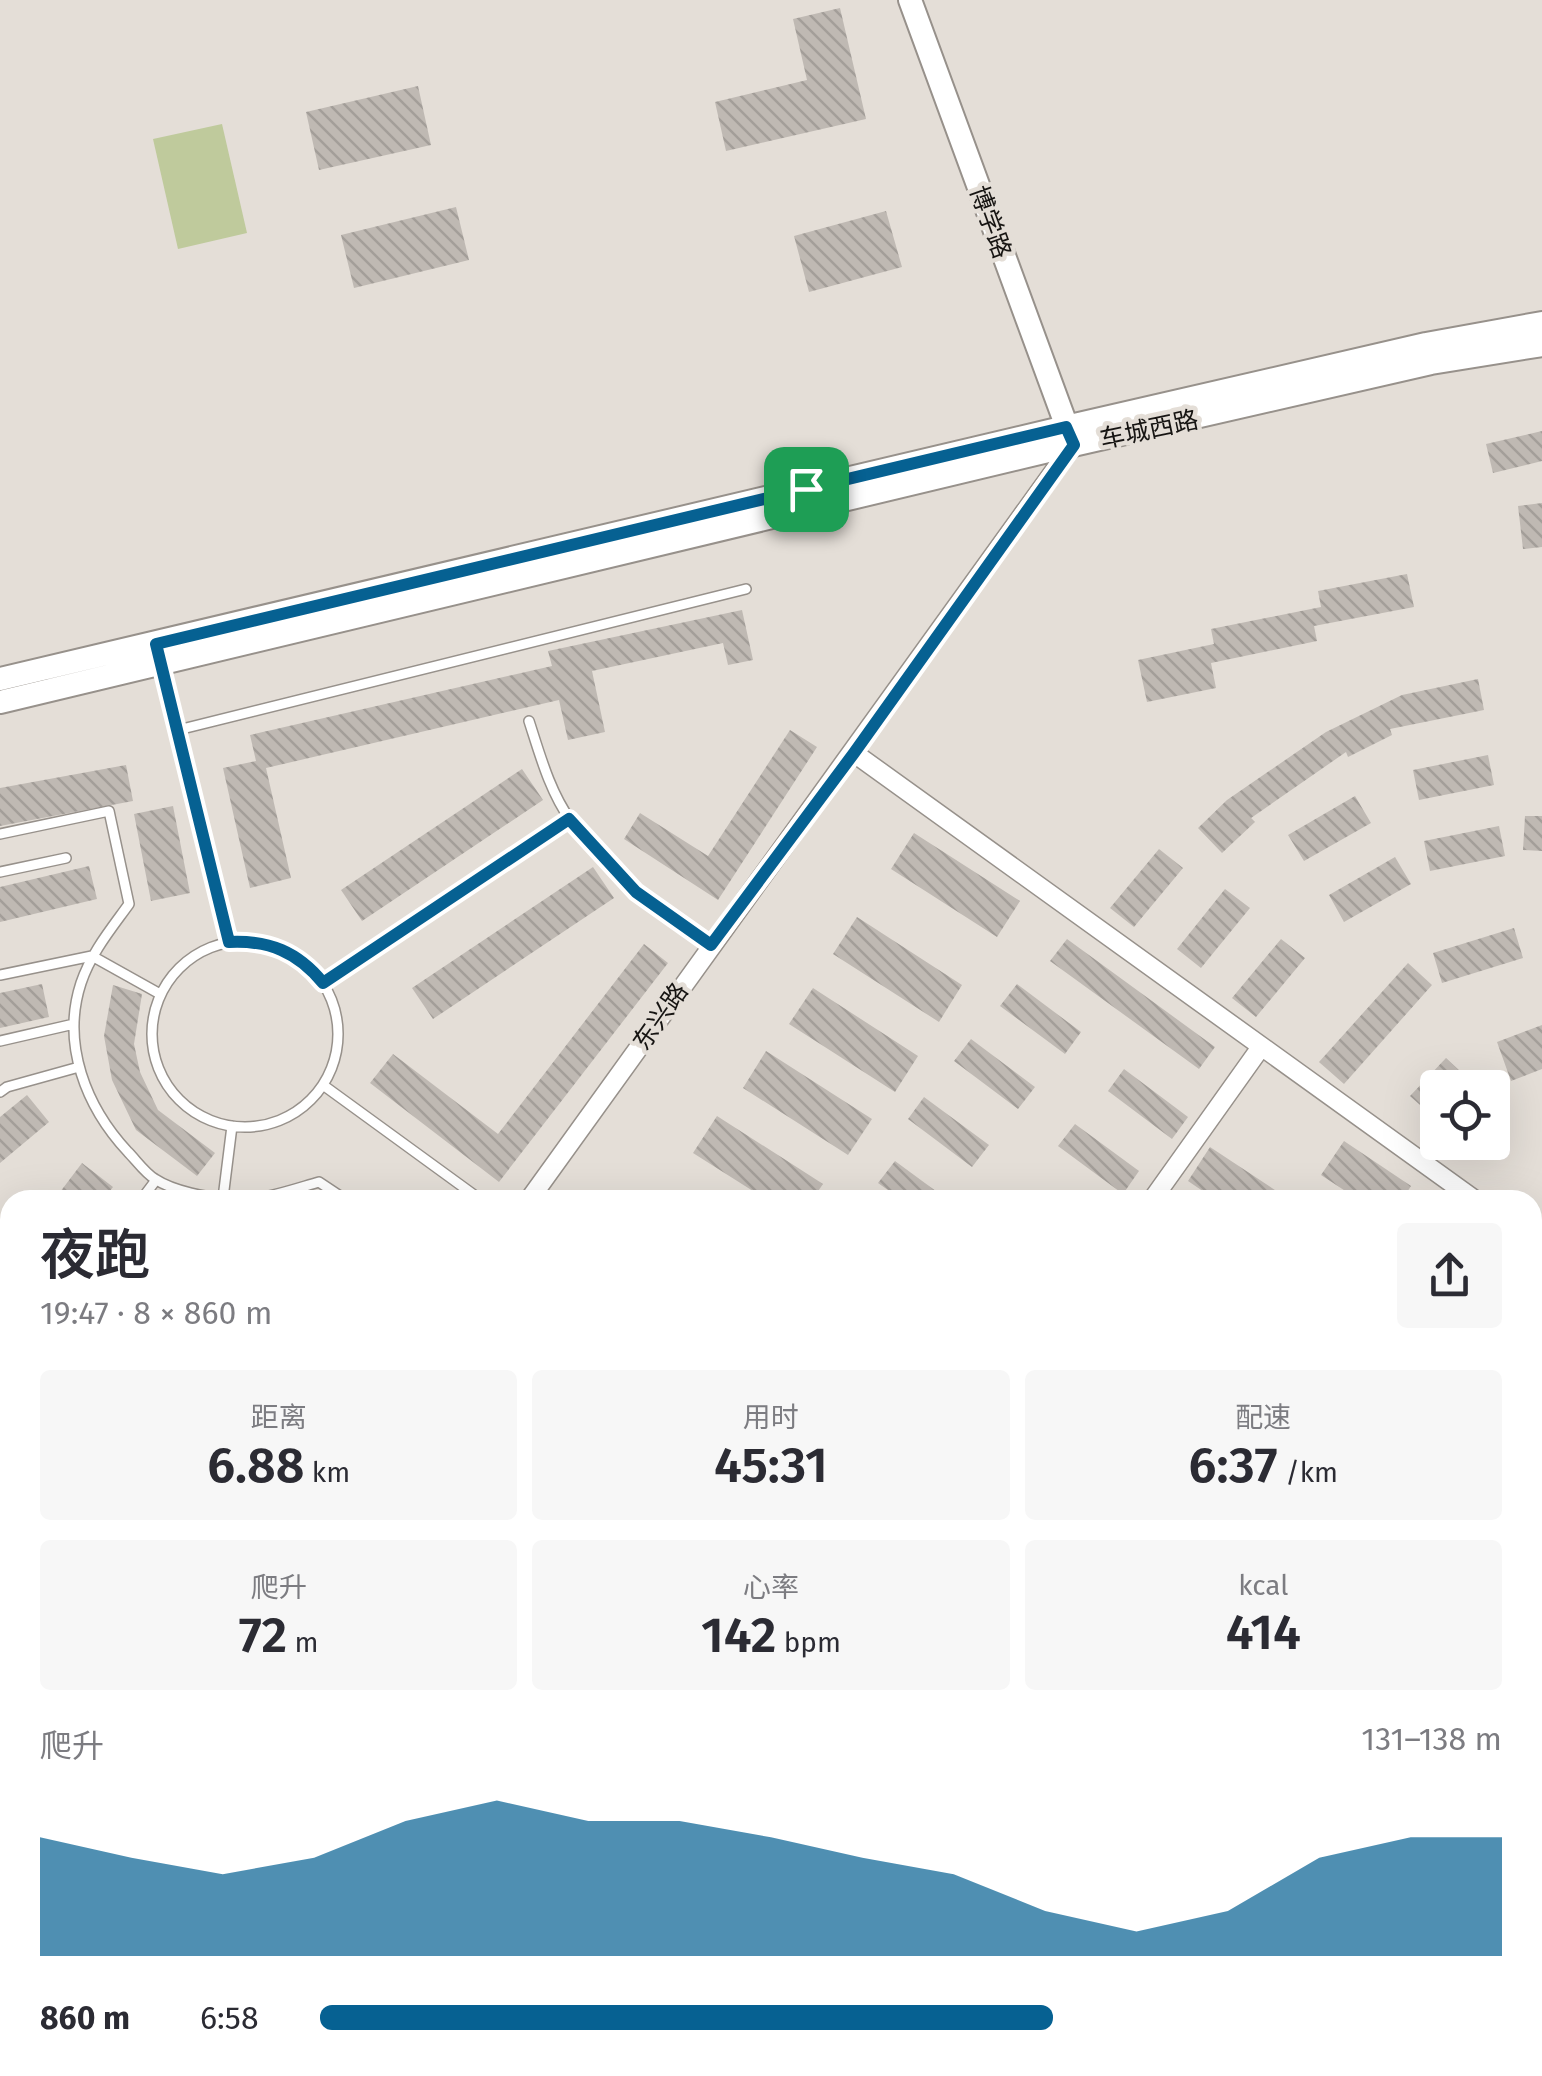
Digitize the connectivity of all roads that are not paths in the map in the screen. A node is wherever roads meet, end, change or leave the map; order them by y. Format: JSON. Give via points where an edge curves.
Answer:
{"nodes":[{"id":1,"x":910,"y":0,"type":"edge"},
{"id":2,"x":1542,"y":323,"type":"edge"},
{"id":3,"x":1542,"y":345,"type":"edge"},
{"id":4,"x":1070,"y":436,"type":"junction"},
{"id":5,"x":746,"y":589,"type":"dead end"},
{"id":6,"x":159,"y":655,"type":"junction"},
{"id":7,"x":0,"y":679,"type":"edge"},
{"id":8,"x":0,"y":702,"type":"edge"},
{"id":9,"x":529,"y":720,"type":"dead end"},
{"id":10,"x":178,"y":730,"type":"junction"},
{"id":11,"x":854,"y":753,"type":"junction"},
{"id":12,"x":569,"y":819,"type":"junction"},
{"id":13,"x":0,"y":834,"type":"edge"},
{"id":14,"x":66,"y":858,"type":"dead end"},
{"id":15,"x":0,"y":872,"type":"edge"},
{"id":16,"x":229,"y":942,"type":"junction"},
{"id":17,"x":711,"y":945,"type":"junction"},
{"id":18,"x":92,"y":956,"type":"junction"},
{"id":19,"x":0,"y":975,"type":"edge"},
{"id":20,"x":323,"y":983,"type":"junction"},
{"id":21,"x":160,"y":994,"type":"junction"},
{"id":22,"x":74,"y":1024,"type":"junction"},
{"id":23,"x":0,"y":1041,"type":"edge"},
{"id":24,"x":1261,"y":1047,"type":"junction"},
{"id":25,"x":79,"y":1067,"type":"junction"},
{"id":26,"x":323,"y":1085,"type":"junction"},
{"id":27,"x":0,"y":1092,"type":"edge"},
{"id":28,"x":232,"y":1126,"type":"junction"},
{"id":29,"x":156,"y":1180,"type":"junction"},
{"id":30,"x":148,"y":1190,"type":"edge"},
{"id":31,"x":193,"y":1190,"type":"edge"},
{"id":32,"x":224,"y":1190,"type":"edge"},
{"id":33,"x":290,"y":1190,"type":"edge"},
{"id":34,"x":332,"y":1190,"type":"edge"},
{"id":35,"x":468,"y":1190,"type":"edge"},
{"id":36,"x":536,"y":1190,"type":"edge"},
{"id":37,"x":1159,"y":1190,"type":"edge"},
{"id":38,"x":1461,"y":1190,"type":"edge"}],
"edges":[{"from":1,"to":4,"type":"main road","name":"博学路"},
{"from":2,"to":4,"type":"main road","name":"车城西路","via":[[1426,344]]},
{"from":3,"to":4,"type":"main road","name":"车城西路"},
{"from":4,"to":6,"type":"main road","name":"车城西路"},
{"from":4,"to":11,"type":"street","name":"东兴路"},
{"from":5,"to":10,"type":"lane"},
{"from":6,"to":7,"type":"main road","name":"车城西路"},
{"from":6,"to":8,"type":"main road","name":"车城西路"},
{"from":6,"to":10,"type":"lane"},
{"from":9,"to":12,"type":"lane"},
{"from":10,"to":16,"type":"lane"},
{"from":11,"to":17,"type":"street","name":"东兴路"},
{"from":11,"to":24,"type":"street"},
{"from":12,"to":17,"type":"lane","via":[[636,892]]},
{"from":12,"to":20,"type":"lane"},
{"from":13,"to":18,"type":"lane","via":[[109,810],[128,904]]},
{"from":14,"to":15,"type":"lane"},
{"from":16,"to":20,"type":"lane","via":[[272,945],[310,966]]},
{"from":16,"to":21,"type":"lane","via":[[189,961]]},
{"from":17,"to":36,"type":"street","name":"东兴路"},
{"from":18,"to":19,"type":"lane"},
{"from":18,"to":21,"type":"lane"},
{"from":18,"to":22,"type":"lane"},
{"from":20,"to":26,"type":"lane","via":[[338,1023],[333,1066]]},
{"from":21,"to":28,"type":"lane","via":[[152,1043],[170,1089],[208,1119]]},
{"from":22,"to":23,"type":"lane"},
{"from":22,"to":25,"type":"lane"},
{"from":24,"to":37,"type":"street"},
{"from":24,"to":38,"type":"street"},
{"from":25,"to":27,"type":"lane"},
{"from":25,"to":29,"type":"lane","via":[[112,1134]]},
{"from":26,"to":28,"type":"lane","via":[[274,1122]]},
{"from":26,"to":35,"type":"lane"},
{"from":28,"to":32,"type":"lane"},
{"from":29,"to":30,"type":"lane"},
{"from":29,"to":31,"type":"lane"},
{"from":33,"to":34,"type":"lane","via":[[320,1182]]}]}
